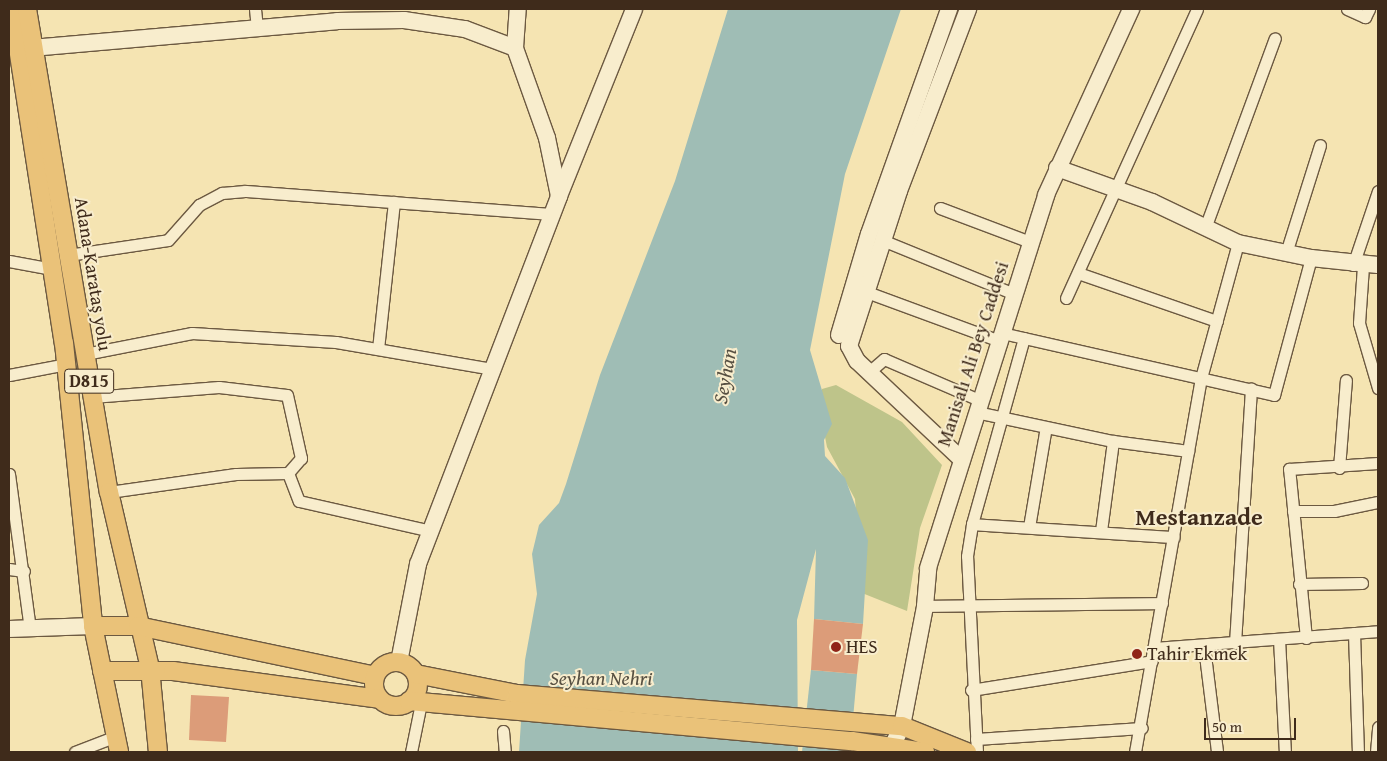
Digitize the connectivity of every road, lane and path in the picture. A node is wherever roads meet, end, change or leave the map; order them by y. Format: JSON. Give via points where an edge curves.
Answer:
{"nodes":[{"id":1,"x":255,"y":9,"type":"edge"},
{"id":2,"x":518,"y":9,"type":"edge"},
{"id":3,"x":634,"y":9,"type":"edge"},
{"id":4,"x":949,"y":9,"type":"edge"},
{"id":5,"x":968,"y":9,"type":"edge"},
{"id":6,"x":1131,"y":9,"type":"edge"},
{"id":7,"x":1197,"y":9,"type":"edge"},
{"id":8,"x":1347,"y":9,"type":"edge"},
{"id":9,"x":1369,"y":9,"type":"edge"},
{"id":10,"x":15,"y":12,"type":"edge"},
{"id":11,"x":257,"y":28,"type":"junction"},
{"id":12,"x":1275,"y":38,"type":"dead end"},
{"id":13,"x":515,"y":48,"type":"junction"},
{"id":14,"x":26,"y":49,"type":"junction"},
{"id":15,"x":1320,"y":145,"type":"dead end"},
{"id":16,"x":1058,"y":168,"type":"junction"},
{"id":17,"x":1118,"y":190,"type":"junction"},
{"id":18,"x":1378,"y":191,"type":"edge"},
{"id":19,"x":559,"y":196,"type":"junction"},
{"id":20,"x":394,"y":202,"type":"junction"},
{"id":21,"x":940,"y":208,"type":"dead end"},
{"id":22,"x":552,"y":214,"type":"junction"},
{"id":23,"x":1205,"y":228,"type":"junction"},
{"id":24,"x":882,"y":240,"type":"junction"},
{"id":25,"x":1030,"y":242,"type":"junction"},
{"id":26,"x":1238,"y":243,"type":"junction"},
{"id":27,"x":1286,"y":253,"type":"junction"},
{"id":28,"x":68,"y":255,"type":"junction"},
{"id":29,"x":1311,"y":258,"type":"junction"},
{"id":30,"x":9,"y":260,"type":"edge"},
{"id":31,"x":1365,"y":266,"type":"edge"},
{"id":32,"x":52,"y":269,"type":"junction"},
{"id":33,"x":1078,"y":273,"type":"junction"},
{"id":34,"x":864,"y":291,"type":"junction"},
{"id":35,"x":1014,"y":294,"type":"junction"},
{"id":36,"x":1066,"y":298,"type":"dead end"},
{"id":37,"x":1217,"y":321,"type":"junction"},
{"id":38,"x":1001,"y":337,"type":"junction"},
{"id":39,"x":1024,"y":338,"type":"junction"},
{"id":40,"x":378,"y":350,"type":"junction"},
{"id":41,"x":85,"y":354,"type":"junction"},
{"id":42,"x":66,"y":364,"type":"junction"},
{"id":43,"x":492,"y":370,"type":"junction"},
{"id":44,"x":870,"y":372,"type":"junction"},
{"id":45,"x":9,"y":375,"type":"edge"},
{"id":46,"x":1201,"y":378,"type":"junction"},
{"id":47,"x":1346,"y":380,"type":"dead end"},
{"id":48,"x":1378,"y":388,"type":"edge"},
{"id":49,"x":1252,"y":390,"type":"junction"},
{"id":50,"x":92,"y":397,"type":"junction"},
{"id":51,"x":977,"y":406,"type":"junction"},
{"id":52,"x":1002,"y":420,"type":"junction"},
{"id":53,"x":1046,"y":427,"type":"junction"},
{"id":54,"x":1113,"y":441,"type":"junction"},
{"id":55,"x":1188,"y":452,"type":"junction"},
{"id":56,"x":960,"y":458,"type":"junction"},
{"id":57,"x":1378,"y":463,"type":"edge"},
{"id":58,"x":1339,"y":468,"type":"junction"},
{"id":59,"x":9,"y":474,"type":"edge"},
{"id":60,"x":288,"y":474,"type":"junction"},
{"id":61,"x":109,"y":492,"type":"junction"},
{"id":62,"x":1378,"y":502,"type":"edge"},
{"id":63,"x":11,"y":509,"type":"edge"},
{"id":64,"x":1293,"y":512,"type":"junction"},
{"id":65,"x":972,"y":524,"type":"junction"},
{"id":66,"x":1029,"y":527,"type":"junction"},
{"id":67,"x":431,"y":531,"type":"junction"},
{"id":68,"x":1101,"y":531,"type":"junction"},
{"id":69,"x":1174,"y":537,"type":"junction"},
{"id":70,"x":9,"y":569,"type":"edge"},
{"id":71,"x":24,"y":571,"type":"junction"},
{"id":72,"x":1362,"y":583,"type":"dead end"},
{"id":73,"x":1299,"y":584,"type":"junction"},
{"id":74,"x":1162,"y":603,"type":"junction"},
{"id":75,"x":925,"y":606,"type":"junction"},
{"id":76,"x":966,"y":606,"type":"junction"},
{"id":77,"x":93,"y":626,"type":"junction"},
{"id":78,"x":138,"y":626,"type":"junction"},
{"id":79,"x":9,"y":628,"type":"edge"},
{"id":80,"x":30,"y":630,"type":"junction"},
{"id":81,"x":1378,"y":631,"type":"edge"},
{"id":82,"x":1354,"y":633,"type":"junction"},
{"id":83,"x":1306,"y":638,"type":"junction"},
{"id":84,"x":1280,"y":639,"type":"junction"},
{"id":85,"x":1236,"y":643,"type":"junction"},
{"id":86,"x":1204,"y":646,"type":"junction"},
{"id":87,"x":1154,"y":648,"type":"junction"},
{"id":88,"x":1152,"y":661,"type":"junction"},
{"id":89,"x":399,"y":662,"type":"junction"},
{"id":90,"x":150,"y":668,"type":"junction"},
{"id":91,"x":102,"y":671,"type":"junction"},
{"id":92,"x":416,"y":674,"type":"junction"},
{"id":93,"x":375,"y":676,"type":"junction"},
{"id":94,"x":972,"y":690,"type":"junction"},
{"id":95,"x":379,"y":699,"type":"junction"},
{"id":96,"x":415,"y":702,"type":"junction"},
{"id":97,"x":517,"y":702,"type":"junction"},
{"id":98,"x":902,"y":726,"type":"junction"},
{"id":99,"x":1378,"y":727,"type":"edge"},
{"id":100,"x":1142,"y":728,"type":"junction"},
{"id":101,"x":503,"y":731,"type":"dead end"},
{"id":102,"x":117,"y":744,"type":"edge"},
{"id":103,"x":971,"y":746,"type":"edge"},
{"id":104,"x":890,"y":749,"type":"edge"},
{"id":105,"x":75,"y":752,"type":"edge"},
{"id":106,"x":158,"y":752,"type":"edge"},
{"id":107,"x":411,"y":752,"type":"edge"},
{"id":108,"x":505,"y":752,"type":"edge"},
{"id":109,"x":925,"y":752,"type":"edge"},
{"id":110,"x":977,"y":752,"type":"edge"},
{"id":111,"x":1135,"y":752,"type":"edge"},
{"id":112,"x":1218,"y":752,"type":"edge"},
{"id":113,"x":1286,"y":752,"type":"edge"},
{"id":114,"x":1358,"y":752,"type":"edge"},
{"id":115,"x":1376,"y":752,"type":"edge"}],
"edges":[{"from":1,"to":11,"type":"street"},
{"from":2,"to":13,"type":"main road"},
{"from":3,"to":19,"type":"main road"},
{"from":4,"to":44,"type":"main road","via":[[841,324],[838,344],[844,361]]},
{"from":5,"to":24,"type":"main road"},
{"from":6,"to":16,"type":"main road","name":"Manisalı Ali Bey Caddesi"},
{"from":7,"to":17,"type":"street"},
{"from":8,"to":9,"type":"street","via":[[1365,18]]},
{"from":10,"to":14,"type":"main road","name":"Adana-Karataş yolu","number":"D815"},
{"from":11,"to":13,"type":"main road","via":[[404,20],[465,29]]},
{"from":11,"to":14,"type":"main road"},
{"from":12,"to":23,"type":"street"},
{"from":13,"to":19,"type":"main road","via":[[548,138]]},
{"from":14,"to":28,"type":"main road","name":"Adana-Karataş yolu","number":"D815"},
{"from":14,"to":32,"type":"main road","name":"Adana-Karataş yolu","number":"D815"},
{"from":15,"to":27,"type":"street"},
{"from":16,"to":17,"type":"main road"},
{"from":16,"to":25,"type":"main road","name":"Manisalı Ali Bey Caddesi"},
{"from":17,"to":23,"type":"main road"},
{"from":17,"to":33,"type":"street"},
{"from":18,"to":31,"type":"street"},
{"from":19,"to":22,"type":"main road"},
{"from":20,"to":22,"type":"street"},
{"from":20,"to":28,"type":"street","via":[[245,191],[222,193],[199,205],[168,240]]},
{"from":20,"to":40,"type":"street"},
{"from":21,"to":25,"type":"street"},
{"from":22,"to":43,"type":"main road"},
{"from":23,"to":26,"type":"main road"},
{"from":24,"to":34,"type":"main road"},
{"from":24,"to":35,"type":"street"},
{"from":25,"to":35,"type":"main road","name":"Manisalı Ali Bey Caddesi"},
{"from":26,"to":27,"type":"main road"},
{"from":26,"to":37,"type":"street"},
{"from":27,"to":29,"type":"main road"},
{"from":28,"to":41,"type":"main road","name":"Adana-Karataş yolu","number":"D815"},
{"from":29,"to":31,"type":"main road"},
{"from":29,"to":49,"type":"street","via":[[1274,394]]},
{"from":30,"to":32,"type":"street"},
{"from":31,"to":48,"type":"street","via":[[1358,323]]},
{"from":32,"to":42,"type":"main road","name":"Adana-Karataş yolu","number":"D815"},
{"from":33,"to":36,"type":"street"},
{"from":33,"to":37,"type":"street"},
{"from":34,"to":38,"type":"street"},
{"from":34,"to":44,"type":"main road","via":[[849,346]]},
{"from":35,"to":38,"type":"main road","name":"Manisalı Ali Bey Caddesi"},
{"from":37,"to":46,"type":"street"},
{"from":38,"to":39,"type":"street"},
{"from":38,"to":51,"type":"main road","name":"Manisalı Ali Bey Caddesi"},
{"from":39,"to":46,"type":"street"},
{"from":39,"to":52,"type":"street"},
{"from":40,"to":41,"type":"street","via":[[336,342],[192,332]]},
{"from":40,"to":43,"type":"street"},
{"from":41,"to":50,"type":"main road","name":"Adana-Karataş yolu","number":"D815"},
{"from":42,"to":45,"type":"street"},
{"from":42,"to":77,"type":"main road","name":"Adana-Karataş yolu","number":"D815"},
{"from":43,"to":67,"type":"main road"},
{"from":44,"to":51,"type":"street","via":[[884,359]]},
{"from":44,"to":56,"type":"main road"},
{"from":46,"to":49,"type":"street"},
{"from":46,"to":55,"type":"street"},
{"from":47,"to":58,"type":"street"},
{"from":49,"to":85,"type":"street"},
{"from":50,"to":60,"type":"street","via":[[219,387],[287,395],[301,458]]},
{"from":50,"to":61,"type":"main road","name":"Adana-Karataş yolu","number":"D815"},
{"from":51,"to":52,"type":"street"},
{"from":51,"to":56,"type":"main road","name":"Manisalı Ali Bey Caddesi"},
{"from":52,"to":53,"type":"street"},
{"from":52,"to":65,"type":"street"},
{"from":53,"to":54,"type":"street"},
{"from":53,"to":66,"type":"street"},
{"from":54,"to":55,"type":"street"},
{"from":54,"to":68,"type":"street"},
{"from":55,"to":69,"type":"street"},
{"from":56,"to":75,"type":"main road","name":"Manisalı Ali Bey Caddesi","via":[[928,568]]},
{"from":57,"to":58,"type":"street"},
{"from":58,"to":64,"type":"street","via":[[1289,469]]},
{"from":59,"to":63,"type":"street"},
{"from":60,"to":61,"type":"street","via":[[236,474]]},
{"from":60,"to":67,"type":"street","via":[[298,501]]},
{"from":61,"to":78,"type":"main road","name":"Adana-Karataş yolu","number":"D815"},
{"from":62,"to":64,"type":"street","via":[[1334,511]]},
{"from":63,"to":71,"type":"street"},
{"from":64,"to":73,"type":"street"},
{"from":65,"to":66,"type":"street"},
{"from":65,"to":76,"type":"street"},
{"from":66,"to":68,"type":"street"},
{"from":67,"to":89,"type":"main road","via":[[418,564]]},
{"from":68,"to":69,"type":"street"},
{"from":69,"to":74,"type":"street"},
{"from":70,"to":71,"type":"street"},
{"from":71,"to":80,"type":"street"},
{"from":72,"to":73,"type":"street"},
{"from":73,"to":83,"type":"street"},
{"from":74,"to":76,"type":"street"},
{"from":74,"to":87,"type":"street"},
{"from":75,"to":76,"type":"street"},
{"from":75,"to":98,"type":"main road","name":"Manisalı Ali Bey Caddesi"},
{"from":76,"to":94,"type":"street"},
{"from":77,"to":78,"type":"main road"},
{"from":77,"to":80,"type":"main road"},
{"from":77,"to":91,"type":"main road","name":"Adana-Karataş yolu","number":"D815"},
{"from":78,"to":90,"type":"main road","name":"Adana-Karataş yolu","number":"D815"},
{"from":78,"to":93,"type":"main road"},
{"from":79,"to":80,"type":"main road"},
{"from":81,"to":82,"type":"street"},
{"from":82,"to":83,"type":"street"},
{"from":82,"to":114,"type":"street"},
{"from":83,"to":84,"type":"street"},
{"from":84,"to":85,"type":"street"},
{"from":84,"to":113,"type":"street"},
{"from":85,"to":86,"type":"street"},
{"from":86,"to":87,"type":"street"},
{"from":86,"to":112,"type":"street"},
{"from":87,"to":88,"type":"street"},
{"from":88,"to":94,"type":"street"},
{"from":88,"to":100,"type":"street"},
{"from":89,"to":92,"type":"main road"},
{"from":89,"to":93,"type":"main road","via":[[384,665]]},
{"from":90,"to":91,"type":"main road"},
{"from":90,"to":95,"type":"main road"},
{"from":90,"to":106,"type":"main road","name":"Adana-Karataş yolu","number":"D815"},
{"from":91,"to":102,"type":"main road","name":"Adana-Karataş yolu","number":"D815"},
{"from":92,"to":96,"type":"main road"},
{"from":92,"to":97,"type":"main road"},
{"from":93,"to":95,"type":"main road","via":[[374,688]]},
{"from":94,"to":103,"type":"street"},
{"from":95,"to":96,"type":"main road","via":[[397,706]]},
{"from":96,"to":97,"type":"main road"},
{"from":96,"to":107,"type":"street"},
{"from":97,"to":98,"type":"main road"},
{"from":97,"to":104,"type":"main road","via":[[852,741]]},
{"from":98,"to":103,"type":"main road"},
{"from":98,"to":104,"type":"main road"},
{"from":99,"to":115,"type":"street"},
{"from":100,"to":103,"type":"street"},
{"from":100,"to":111,"type":"street"},
{"from":101,"to":108,"type":"street"},
{"from":102,"to":105,"type":"street"},
{"from":103,"to":110,"type":"street"},
{"from":104,"to":109,"type":"main road"}]}
